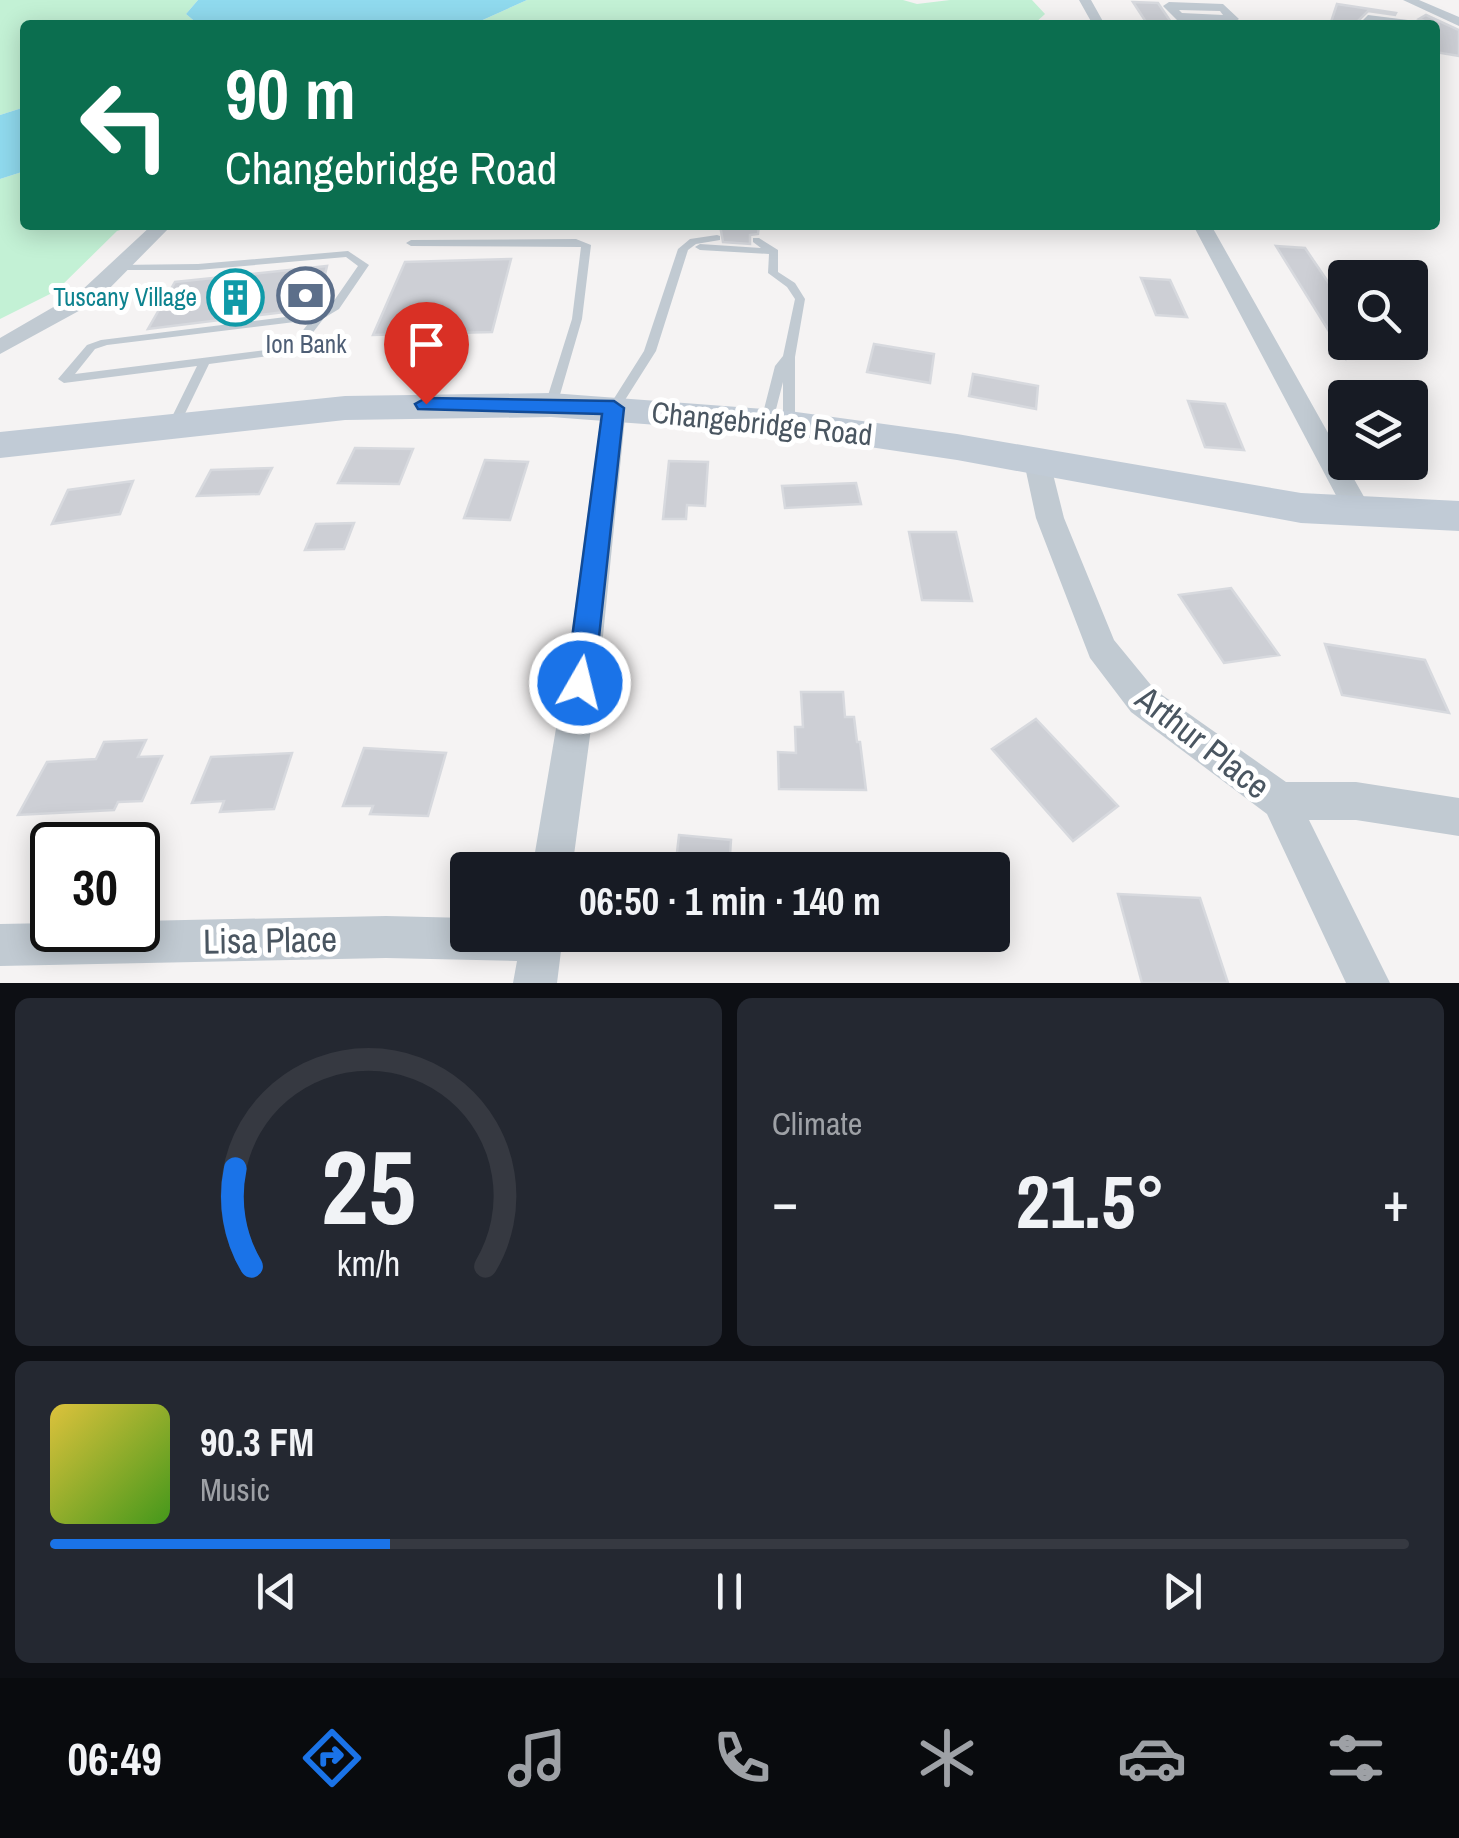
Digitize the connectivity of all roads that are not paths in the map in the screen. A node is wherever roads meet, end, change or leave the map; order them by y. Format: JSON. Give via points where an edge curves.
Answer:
{"nodes":[{"id":1,"x":1408,"y":0,"type":"edge"},
{"id":2,"x":1457,"y":21,"type":"edge"},
{"id":3,"x":158,"y":230,"type":"edge"},
{"id":4,"x":1205,"y":230,"type":"edge"},
{"id":5,"x":718,"y":238,"type":"dead end"},
{"id":6,"x":756,"y":240,"type":"dead end"},
{"id":7,"x":410,"y":243,"type":"dead end"},
{"id":8,"x":683,"y":249,"type":"junction"},
{"id":9,"x":774,"y":252,"type":"junction"},
{"id":10,"x":121,"y":267,"type":"junction"},
{"id":11,"x":320,"y":316,"type":"junction"},
{"id":12,"x":0,"y":347,"type":"edge"},
{"id":13,"x":789,"y":357,"type":"junction"},
{"id":14,"x":205,"y":361,"type":"junction"},
{"id":15,"x":551,"y":404,"type":"junction"},
{"id":16,"x":614,"y":408,"type":"junction"},
{"id":17,"x":778,"y":422,"type":"junction"},
{"id":18,"x":175,"y":423,"type":"junction"},
{"id":19,"x":0,"y":444,"type":"edge"},
{"id":20,"x":1036,"y":462,"type":"junction"},
{"id":21,"x":1358,"y":511,"type":"junction"},
{"id":22,"x":1459,"y":516,"type":"edge"},
{"id":23,"x":1280,"y":801,"type":"junction"},
{"id":24,"x":1459,"y":817,"type":"edge"},
{"id":25,"x":555,"y":852,"type":"edge"},
{"id":26,"x":450,"y":938,"type":"edge"},
{"id":27,"x":0,"y":944,"type":"edge"},
{"id":28,"x":539,"y":952,"type":"edge"},
{"id":29,"x":534,"y":983,"type":"edge"},
{"id":30,"x":1368,"y":983,"type":"edge"}],
"edges":[{"from":1,"to":2,"type":"street"},
{"from":3,"to":10,"type":"street"},
{"from":4,"to":21,"type":"street"},
{"from":5,"to":8,"type":"lane"},
{"from":6,"to":9,"type":"lane"},
{"from":7,"to":15,"type":"lane","via":[[586,245],[577,320]]},
{"from":8,"to":9,"type":"lane"},
{"from":8,"to":16,"type":"lane","via":[[650,351]]},
{"from":9,"to":13,"type":"lane","via":[[773,273],[800,299]]},
{"from":10,"to":11,"type":"lane","via":[[348,254],[364,264],[336,307]]},
{"from":10,"to":12,"type":"street","via":[[89,296]]},
{"from":11,"to":14,"type":"lane","via":[[294,350]]},
{"from":11,"to":14,"type":"lane","via":[[104,342],[91,347],[64,379]]},
{"from":13,"to":17,"type":"lane"},
{"from":13,"to":17,"type":"lane","via":[[781,366]]},
{"from":14,"to":18,"type":"lane"},
{"from":15,"to":16,"type":"main road","name":"Changebridge Road"},
{"from":15,"to":18,"type":"main road","name":"Changebridge Road","via":[[345,408]]},
{"from":16,"to":17,"type":"main road","name":"Changebridge Road"},
{"from":16,"to":25,"type":"street"},
{"from":17,"to":20,"type":"main road","name":"Changebridge Road"},
{"from":18,"to":19,"type":"main road","name":"Changebridge Road"},
{"from":20,"to":21,"type":"main road","name":"Changebridge Road","via":[[1256,502]]},
{"from":20,"to":23,"type":"street","name":"Arthur Place","via":[[1050,518],[1118,674],[1168,721]]},
{"from":21,"to":22,"type":"main road","name":"Changebridge Road"},
{"from":23,"to":24,"type":"street","name":"Arthur Place","via":[[1356,801]]},
{"from":23,"to":30,"type":"street"},
{"from":26,"to":27,"type":"street","name":"Lisa Place"},
{"from":28,"to":29,"type":"street"}]}
